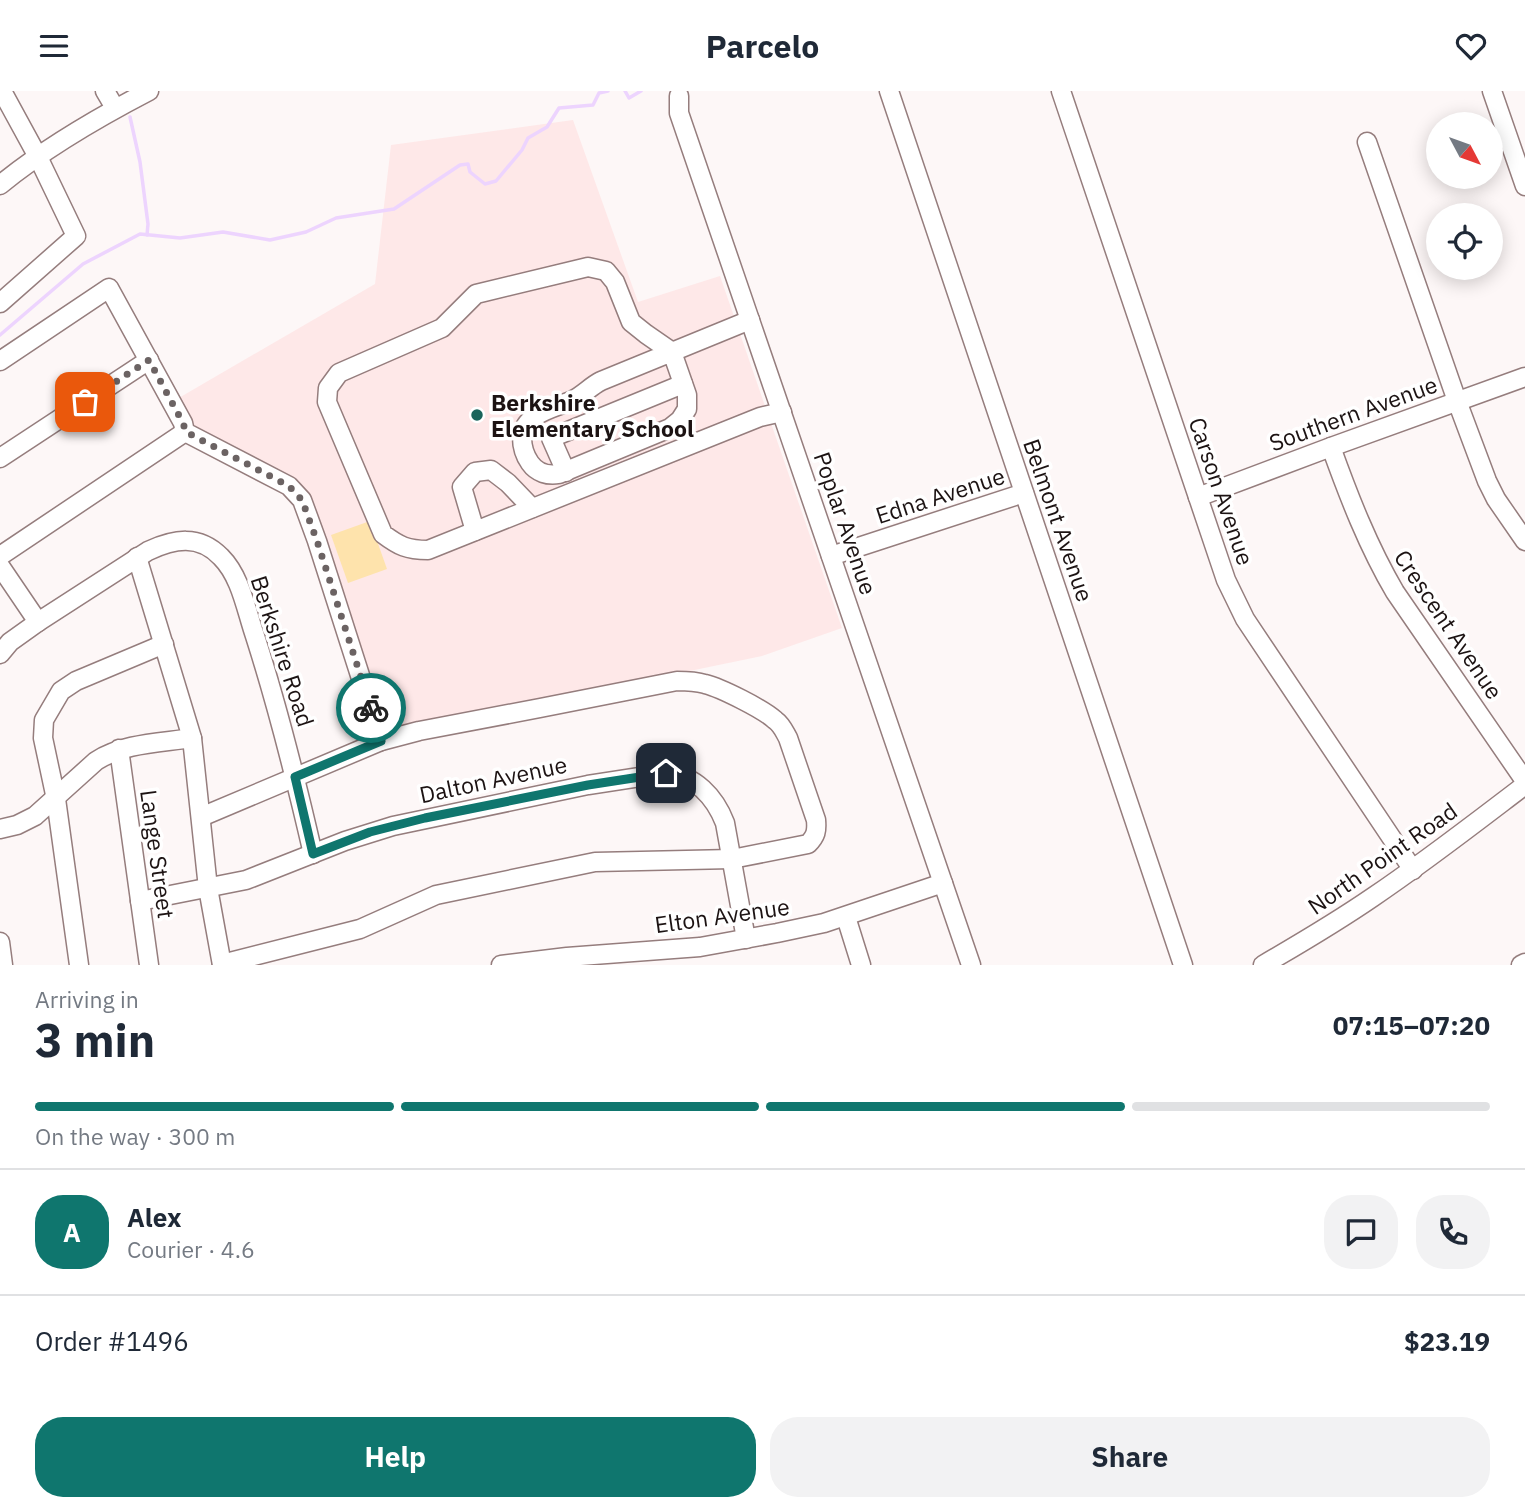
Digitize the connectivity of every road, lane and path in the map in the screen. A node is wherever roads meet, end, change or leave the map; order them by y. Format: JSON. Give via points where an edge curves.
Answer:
{"nodes":[{"id":1,"x":2,"y":91,"type":"edge"},
{"id":2,"x":105,"y":91,"type":"edge"},
{"id":3,"x":149,"y":91,"type":"edge"},
{"id":4,"x":889,"y":91,"type":"edge"},
{"id":5,"x":1061,"y":91,"type":"edge"},
{"id":6,"x":1492,"y":91,"type":"edge"},
{"id":7,"x":679,"y":96,"type":"dead end"},
{"id":8,"x":115,"y":108,"type":"junction"},
{"id":9,"x":1367,"y":142,"type":"dead end"},
{"id":10,"x":38,"y":157,"type":"junction"},
{"id":11,"x":0,"y":185,"type":"edge"},
{"id":12,"x":1525,"y":186,"type":"edge"},
{"id":13,"x":0,"y":303,"type":"edge"},
{"id":14,"x":750,"y":320,"type":"junction"},
{"id":15,"x":672,"y":352,"type":"junction"},
{"id":16,"x":149,"y":360,"type":"junction"},
{"id":17,"x":0,"y":361,"type":"edge"},
{"id":18,"x":1525,"y":377,"type":"edge"},
{"id":19,"x":683,"y":384,"type":"junction"},
{"id":20,"x":1457,"y":401,"type":"junction"},
{"id":21,"x":782,"y":412,"type":"junction"},
{"id":22,"x":186,"y":432,"type":"junction"},
{"id":23,"x":1331,"y":447,"type":"junction"},
{"id":24,"x":0,"y":458,"type":"edge"},
{"id":25,"x":566,"y":472,"type":"junction"},
{"id":26,"x":1024,"y":493,"type":"junction"},
{"id":27,"x":1198,"y":497,"type":"junction"},
{"id":28,"x":532,"y":508,"type":"junction"},
{"id":29,"x":475,"y":531,"type":"junction"},
{"id":30,"x":1525,"y":541,"type":"edge"},
{"id":31,"x":831,"y":556,"type":"junction"},
{"id":32,"x":0,"y":557,"type":"edge"},
{"id":33,"x":137,"y":557,"type":"junction"},
{"id":34,"x":0,"y":566,"type":"edge"},
{"id":35,"x":38,"y":622,"type":"junction"},
{"id":36,"x":164,"y":644,"type":"junction"},
{"id":37,"x":0,"y":654,"type":"edge"},
{"id":38,"x":192,"y":738,"type":"junction"},
{"id":39,"x":381,"y":741,"type":"junction"},
{"id":40,"x":119,"y":749,"type":"junction"},
{"id":41,"x":295,"y":777,"type":"junction"},
{"id":42,"x":1525,"y":783,"type":"edge"},
{"id":43,"x":56,"y":799,"type":"junction"},
{"id":44,"x":201,"y":817,"type":"junction"},
{"id":45,"x":0,"y":829,"type":"edge"},
{"id":46,"x":313,"y":854,"type":"junction"},
{"id":47,"x":732,"y":859,"type":"junction"},
{"id":48,"x":1413,"y":870,"type":"junction"},
{"id":49,"x":943,"y":883,"type":"junction"},
{"id":50,"x":208,"y":888,"type":"junction"},
{"id":51,"x":140,"y":901,"type":"junction"},
{"id":52,"x":846,"y":917,"type":"junction"},
{"id":53,"x":746,"y":939,"type":"junction"},
{"id":54,"x":0,"y":942,"type":"edge"},
{"id":55,"x":3,"y":965,"type":"edge"},
{"id":56,"x":79,"y":965,"type":"edge"},
{"id":57,"x":149,"y":965,"type":"edge"},
{"id":58,"x":222,"y":965,"type":"edge"},
{"id":59,"x":501,"y":965,"type":"edge"},
{"id":60,"x":861,"y":965,"type":"edge"},
{"id":61,"x":971,"y":965,"type":"edge"},
{"id":62,"x":1183,"y":965,"type":"edge"},
{"id":63,"x":1263,"y":965,"type":"edge"}],
"edges":[{"from":1,"to":10,"type":"street"},
{"from":2,"to":8,"type":"street"},
{"from":3,"to":8,"type":"street"},
{"from":4,"to":26,"type":"street","name":"Belmont Avenue"},
{"from":5,"to":27,"type":"street","name":"Carson Avenue"},
{"from":6,"to":12,"type":"street"},
{"from":7,"to":14,"type":"street","name":"Poplar Avenue","via":[[679,113]]},
{"from":8,"to":10,"type":"street"},
{"from":9,"to":20,"type":"street"},
{"from":10,"to":11,"type":"street"},
{"from":10,"to":13,"type":"street","via":[[76,236]]},
{"from":14,"to":15,"type":"street"},
{"from":14,"to":21,"type":"street","name":"Poplar Avenue"},
{"from":15,"to":19,"type":"street"},
{"from":15,"to":25,"type":"street","via":[[601,381],[527,423],[522,442],[534,468],[543,474]]},
{"from":15,"to":29,"type":"street","via":[[631,322],[607,271],[588,267],[476,294],[442,328],[339,373],[328,388],[327,403],[383,534],[411,549],[428,549]]},
{"from":16,"to":17,"type":"street","via":[[109,288]]},
{"from":16,"to":22,"type":"street"},
{"from":16,"to":24,"type":"street"},
{"from":18,"to":20,"type":"street","name":"Southern Avenue"},
{"from":19,"to":25,"type":"street","via":[[687,409],[680,421]]},
{"from":19,"to":25,"type":"street","via":[[551,438]]},
{"from":20,"to":23,"type":"street","name":"Southern Avenue"},
{"from":20,"to":30,"type":"street","via":[[1487,481]]},
{"from":21,"to":28,"type":"street"},
{"from":21,"to":31,"type":"street","name":"Poplar Avenue"},
{"from":22,"to":32,"type":"street"},
{"from":22,"to":39,"type":"street","via":[[289,486],[302,500]]},
{"from":23,"to":27,"type":"street","name":"Southern Avenue"},
{"from":23,"to":42,"type":"street","name":"Crescent Avenue","via":[[1381,568]]},
{"from":26,"to":31,"type":"street","name":"Edna Avenue"},
{"from":26,"to":62,"type":"street","name":"Belmont Avenue"},
{"from":27,"to":48,"type":"street","name":"Carson Avenue","via":[[1226,580],[1245,619]]},
{"from":28,"to":29,"type":"street"},
{"from":28,"to":29,"type":"street","via":[[491,470],[475,471],[462,487]]},
{"from":31,"to":49,"type":"street","name":"Poplar Avenue"},
{"from":33,"to":35,"type":"street","name":"Berkshire Road"},
{"from":33,"to":36,"type":"street"},
{"from":33,"to":41,"type":"street","name":"Berkshire Road","via":[[160,545],[193,541],[220,556],[230,568],[272,689]]},
{"from":34,"to":35,"type":"street"},
{"from":35,"to":37,"type":"street","name":"Berkshire Road"},
{"from":36,"to":38,"type":"street"},
{"from":36,"to":43,"type":"street","via":[[61,691],[44,720],[43,738]]},
{"from":38,"to":40,"type":"street"},
{"from":38,"to":44,"type":"street"},
{"from":39,"to":41,"type":"street"},
{"from":39,"to":47,"type":"street","via":[[677,681],[707,684],[783,727],[816,820],[815,836],[808,844]]},
{"from":40,"to":43,"type":"street","via":[[96,761]]},
{"from":40,"to":51,"type":"street","name":"Lange Street"},
{"from":41,"to":44,"type":"street"},
{"from":41,"to":46,"type":"street","name":"Berkshire Road"},
{"from":42,"to":48,"type":"street","name":"North Point Road"},
{"from":43,"to":45,"type":"street","via":[[27,822]]},
{"from":43,"to":56,"type":"street"},
{"from":44,"to":50,"type":"street"},
{"from":46,"to":47,"type":"street","name":"Dalton Avenue","via":[[414,821],[666,773],[694,782],[716,804]]},
{"from":46,"to":50,"type":"street","name":"Dalton Avenue","via":[[246,880]]},
{"from":47,"to":53,"type":"street","name":"Dalton Avenue"},
{"from":47,"to":58,"type":"street","via":[[595,862],[436,895],[360,929]]},
{"from":48,"to":63,"type":"street","name":"North Point Road"},
{"from":49,"to":52,"type":"street","name":"Elton Avenue"},
{"from":49,"to":61,"type":"street","name":"Poplar Avenue"},
{"from":50,"to":51,"type":"street","name":"Dalton Avenue"},
{"from":50,"to":58,"type":"street"},
{"from":51,"to":57,"type":"street","name":"Lange Street"},
{"from":52,"to":53,"type":"street","name":"Elton Avenue"},
{"from":52,"to":60,"type":"street"},
{"from":53,"to":59,"type":"street","name":"Elton Avenue"},
{"from":54,"to":55,"type":"street"}]}
